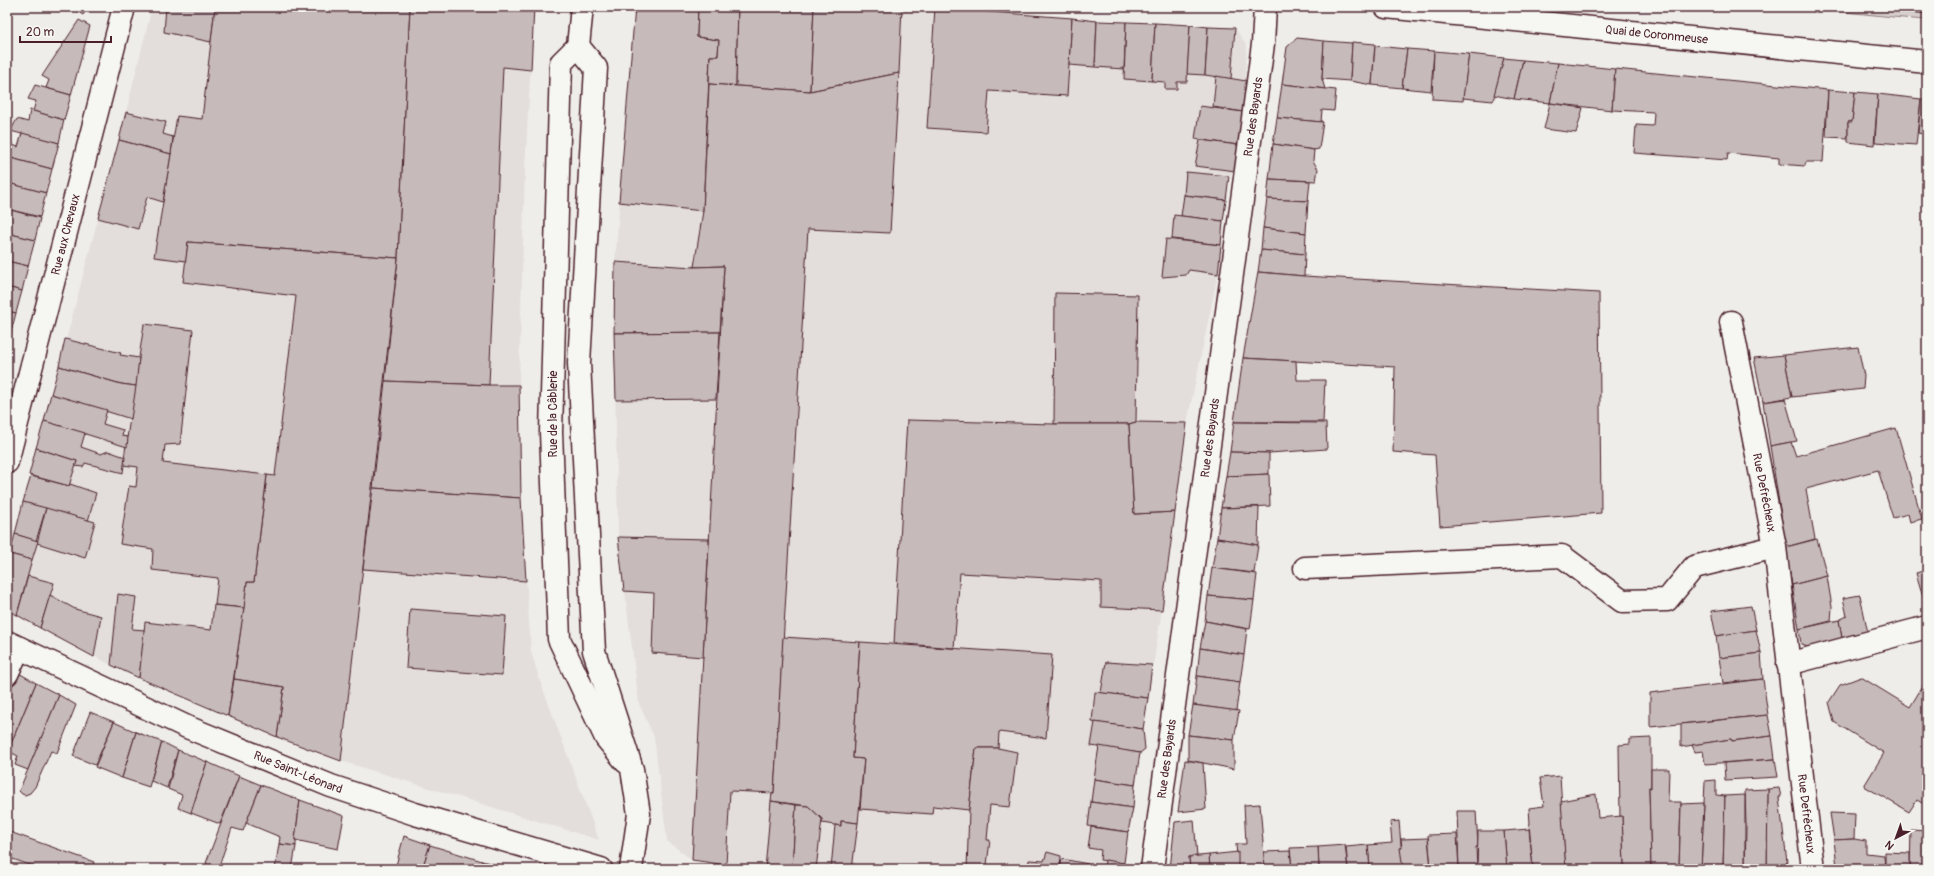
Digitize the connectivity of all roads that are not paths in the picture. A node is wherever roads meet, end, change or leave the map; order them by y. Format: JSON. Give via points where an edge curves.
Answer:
{"nodes":[{"id":1,"x":124,"y":7,"type":"edge"},
{"id":2,"x":582,"y":7,"type":"edge"},
{"id":3,"x":1265,"y":7,"type":"edge"},
{"id":4,"x":1386,"y":7,"type":"edge"},
{"id":5,"x":578,"y":46,"type":"junction"},
{"id":6,"x":1927,"y":62,"type":"edge"},
{"id":7,"x":1731,"y":322,"type":"dead end"},
{"id":8,"x":7,"y":462,"type":"edge"},
{"id":9,"x":1775,"y":547,"type":"junction"},
{"id":10,"x":1305,"y":568,"type":"dead end"},
{"id":11,"x":1927,"y":627,"type":"edge"},
{"id":12,"x":13,"y":645,"type":"edge"},
{"id":13,"x":1788,"y":664,"type":"junction"},
{"id":14,"x":7,"y":674,"type":"edge"},
{"id":15,"x":632,"y":768,"type":"junction"},
{"id":16,"x":601,"y":869,"type":"edge"},
{"id":17,"x":631,"y":869,"type":"edge"},
{"id":18,"x":1152,"y":869,"type":"edge"},
{"id":19,"x":1813,"y":869,"type":"edge"}],
"edges":[{"from":1,"to":8,"type":"street","name":"Rue aux Chevaux"},
{"from":2,"to":5,"type":"street"},
{"from":3,"to":18,"type":"street","name":"Rue des Bayards","via":[[1263,44]]},
{"from":4,"to":6,"type":"street","name":"Quai de Coronmeuse"},
{"from":5,"to":15,"type":"street","via":[[596,68],[579,363],[594,651]]},
{"from":5,"to":15,"type":"street","name":"Rue de la Câblerie","via":[[561,63],[560,79],[551,432],[559,639],[606,738]]},
{"from":7,"to":9,"type":"street","name":"Rue Defrêcheux"},
{"from":9,"to":10,"type":"street","via":[[1694,567],[1667,600],[1622,601],[1562,556]]},
{"from":9,"to":13,"type":"street","name":"Rue Defrêcheux"},
{"from":11,"to":13,"type":"street"},
{"from":12,"to":14,"type":"street"},
{"from":12,"to":16,"type":"street","name":"Rue Saint-Léonard","via":[[186,727],[331,786],[415,814]]},
{"from":13,"to":19,"type":"street","name":"Rue Defrêcheux"},
{"from":15,"to":17,"type":"street","via":[[639,814]]}]}
